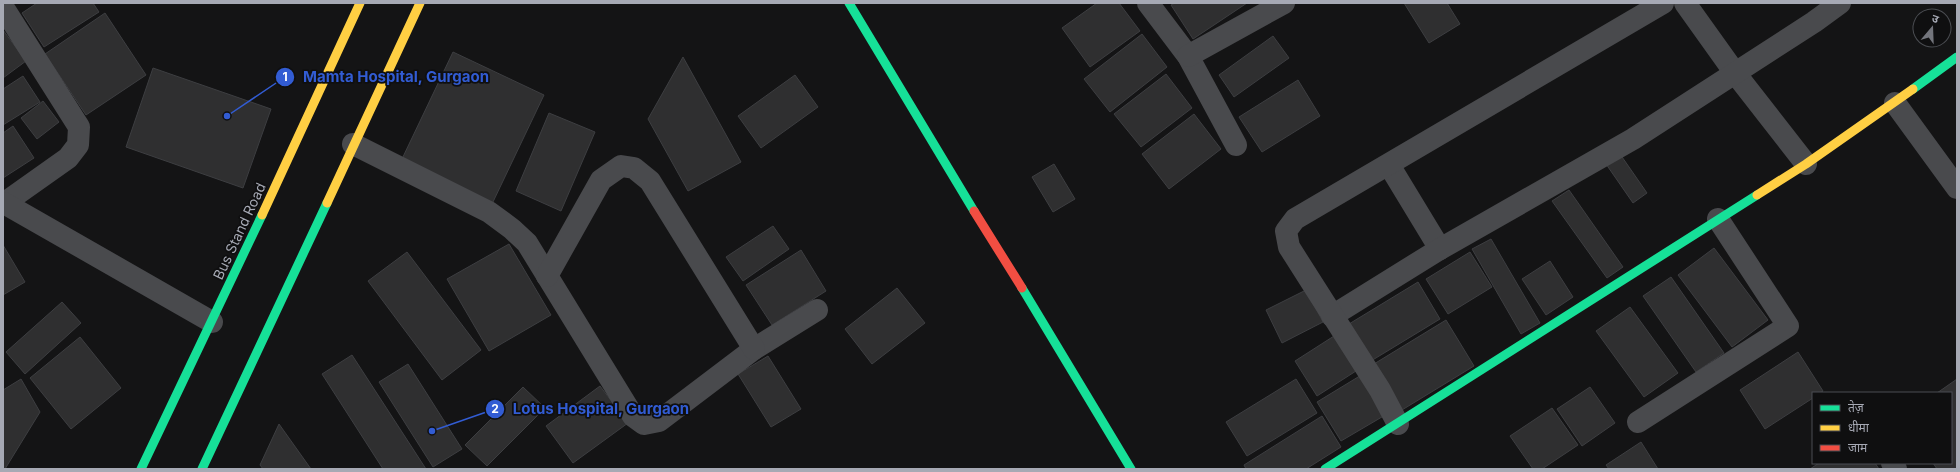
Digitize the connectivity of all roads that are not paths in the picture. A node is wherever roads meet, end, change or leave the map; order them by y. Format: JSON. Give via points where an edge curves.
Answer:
{"nodes":[{"id":1,"x":360,"y":3,"type":"edge"},
{"id":2,"x":420,"y":3,"type":"edge"},
{"id":3,"x":849,"y":3,"type":"edge"},
{"id":4,"x":1148,"y":3,"type":"edge"},
{"id":5,"x":1284,"y":3,"type":"edge"},
{"id":6,"x":1663,"y":3,"type":"edge"},
{"id":7,"x":1685,"y":3,"type":"edge"},
{"id":8,"x":1840,"y":3,"type":"edge"},
{"id":9,"x":9,"y":10,"type":"edge"},
{"id":10,"x":1188,"y":56,"type":"junction"},
{"id":11,"x":1957,"y":57,"type":"edge"},
{"id":12,"x":1735,"y":73,"type":"junction"},
{"id":13,"x":1895,"y":103,"type":"junction"},
{"id":14,"x":353,"y":144,"type":"junction"},
{"id":15,"x":1236,"y":145,"type":"dead end"},
{"id":16,"x":1806,"y":164,"type":"junction"},
{"id":17,"x":1389,"y":165,"type":"junction"},
{"id":18,"x":1957,"y":188,"type":"edge"},
{"id":19,"x":4,"y":204,"type":"edge"},
{"id":20,"x":1718,"y":219,"type":"junction"},
{"id":21,"x":1440,"y":249,"type":"junction"},
{"id":22,"x":547,"y":276,"type":"junction"},
{"id":23,"x":817,"y":310,"type":"dead end"},
{"id":24,"x":1332,"y":316,"type":"junction"},
{"id":25,"x":212,"y":322,"type":"junction"},
{"id":26,"x":754,"y":349,"type":"junction"},
{"id":27,"x":1638,"y":422,"type":"dead end"},
{"id":28,"x":1398,"y":424,"type":"junction"},
{"id":29,"x":141,"y":469,"type":"edge"},
{"id":30,"x":202,"y":469,"type":"edge"},
{"id":31,"x":1131,"y":469,"type":"edge"},
{"id":32,"x":1325,"y":469,"type":"edge"}],
"edges":[{"from":1,"to":25,"type":"street","name":"Bus Stand Road"},
{"from":2,"to":14,"type":"street"},
{"from":3,"to":31,"type":"street"},
{"from":4,"to":10,"type":"street"},
{"from":5,"to":10,"type":"street"},
{"from":6,"to":17,"type":"street"},
{"from":7,"to":12,"type":"street"},
{"from":8,"to":12,"type":"street"},
{"from":9,"to":19,"type":"street","via":[[79,127],[78,145],[68,158]]},
{"from":10,"to":15,"type":"street"},
{"from":11,"to":13,"type":"street"},
{"from":12,"to":16,"type":"street"},
{"from":12,"to":21,"type":"street","via":[[1633,139]]},
{"from":13,"to":16,"type":"street"},
{"from":13,"to":18,"type":"street"},
{"from":14,"to":22,"type":"street","via":[[489,212],[527,243]]},
{"from":14,"to":30,"type":"street","via":[[258,355]]},
{"from":16,"to":20,"type":"street"},
{"from":17,"to":21,"type":"street"},
{"from":17,"to":24,"type":"street","via":[[1294,219],[1286,231],[1289,247]]},
{"from":19,"to":25,"type":"street"},
{"from":20,"to":27,"type":"street","via":[[1788,326]]},
{"from":20,"to":28,"type":"street"},
{"from":21,"to":24,"type":"street"},
{"from":22,"to":26,"type":"street","via":[[633,416],[644,424],[659,421]]},
{"from":22,"to":26,"type":"street","via":[[600,180],[621,166],[634,168],[650,181]]},
{"from":23,"to":26,"type":"street"},
{"from":24,"to":28,"type":"street","via":[[1380,390]]},
{"from":25,"to":29,"type":"street","name":"Bus Stand Road"},
{"from":28,"to":32,"type":"street"}]}
